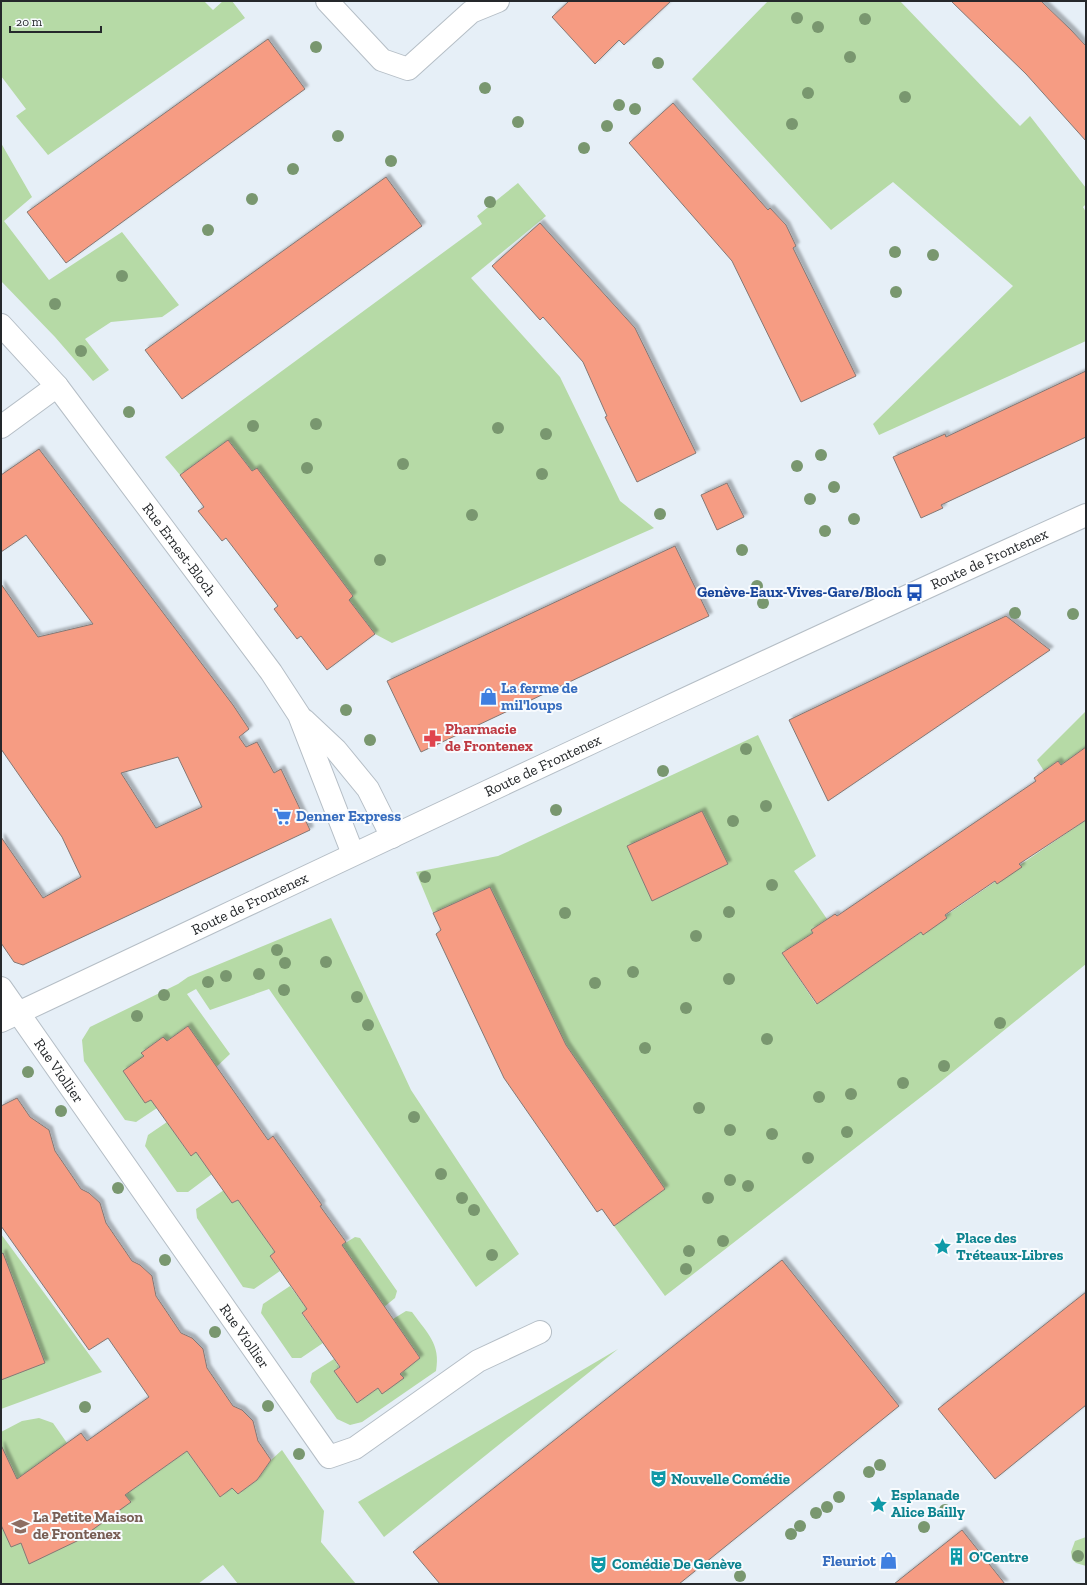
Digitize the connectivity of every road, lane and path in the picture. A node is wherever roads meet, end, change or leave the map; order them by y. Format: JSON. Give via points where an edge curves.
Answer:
{"nodes":[{"id":1,"x":327,"y":1,"type":"edge"},
{"id":2,"x":498,"y":1,"type":"edge"},
{"id":3,"x":470,"y":5,"type":"edge"},
{"id":4,"x":1,"y":325,"type":"edge"},
{"id":5,"x":58,"y":386,"type":"junction"},
{"id":6,"x":1,"y":427,"type":"edge"},
{"id":7,"x":1086,"y":514,"type":"edge"},
{"id":8,"x":299,"y":715,"type":"junction"},
{"id":9,"x":392,"y":837,"type":"junction"},
{"id":10,"x":353,"y":854,"type":"junction"},
{"id":11,"x":1,"y":988,"type":"edge"},
{"id":12,"x":10,"y":1017,"type":"edge"},
{"id":13,"x":540,"y":1332,"type":"dead end"}],
"edges":[{"from":1,"to":3,"type":"street","via":[[382,60],[408,70]]},
{"from":2,"to":3,"type":"street"},
{"from":4,"to":5,"type":"street","name":"Rue Ernest-Bloch"},
{"from":5,"to":6,"type":"street"},
{"from":5,"to":8,"type":"street","name":"Rue Ernest-Bloch","via":[[271,672]]},
{"from":7,"to":9,"type":"street","name":"Route de Frontenex"},
{"from":8,"to":9,"type":"street","name":"Rue Ernest-Bloch","via":[[336,750],[368,789]]},
{"from":8,"to":10,"type":"street","name":"Rue Ernest-Bloch"},
{"from":9,"to":10,"type":"street","name":"Route de Frontenex"},
{"from":10,"to":12,"type":"street","name":"Route de Frontenex"},
{"from":11,"to":12,"type":"street"},
{"from":12,"to":13,"type":"street","name":"Rue Viollier","via":[[44,1053],[329,1457],[355,1448],[478,1361]]}]}
